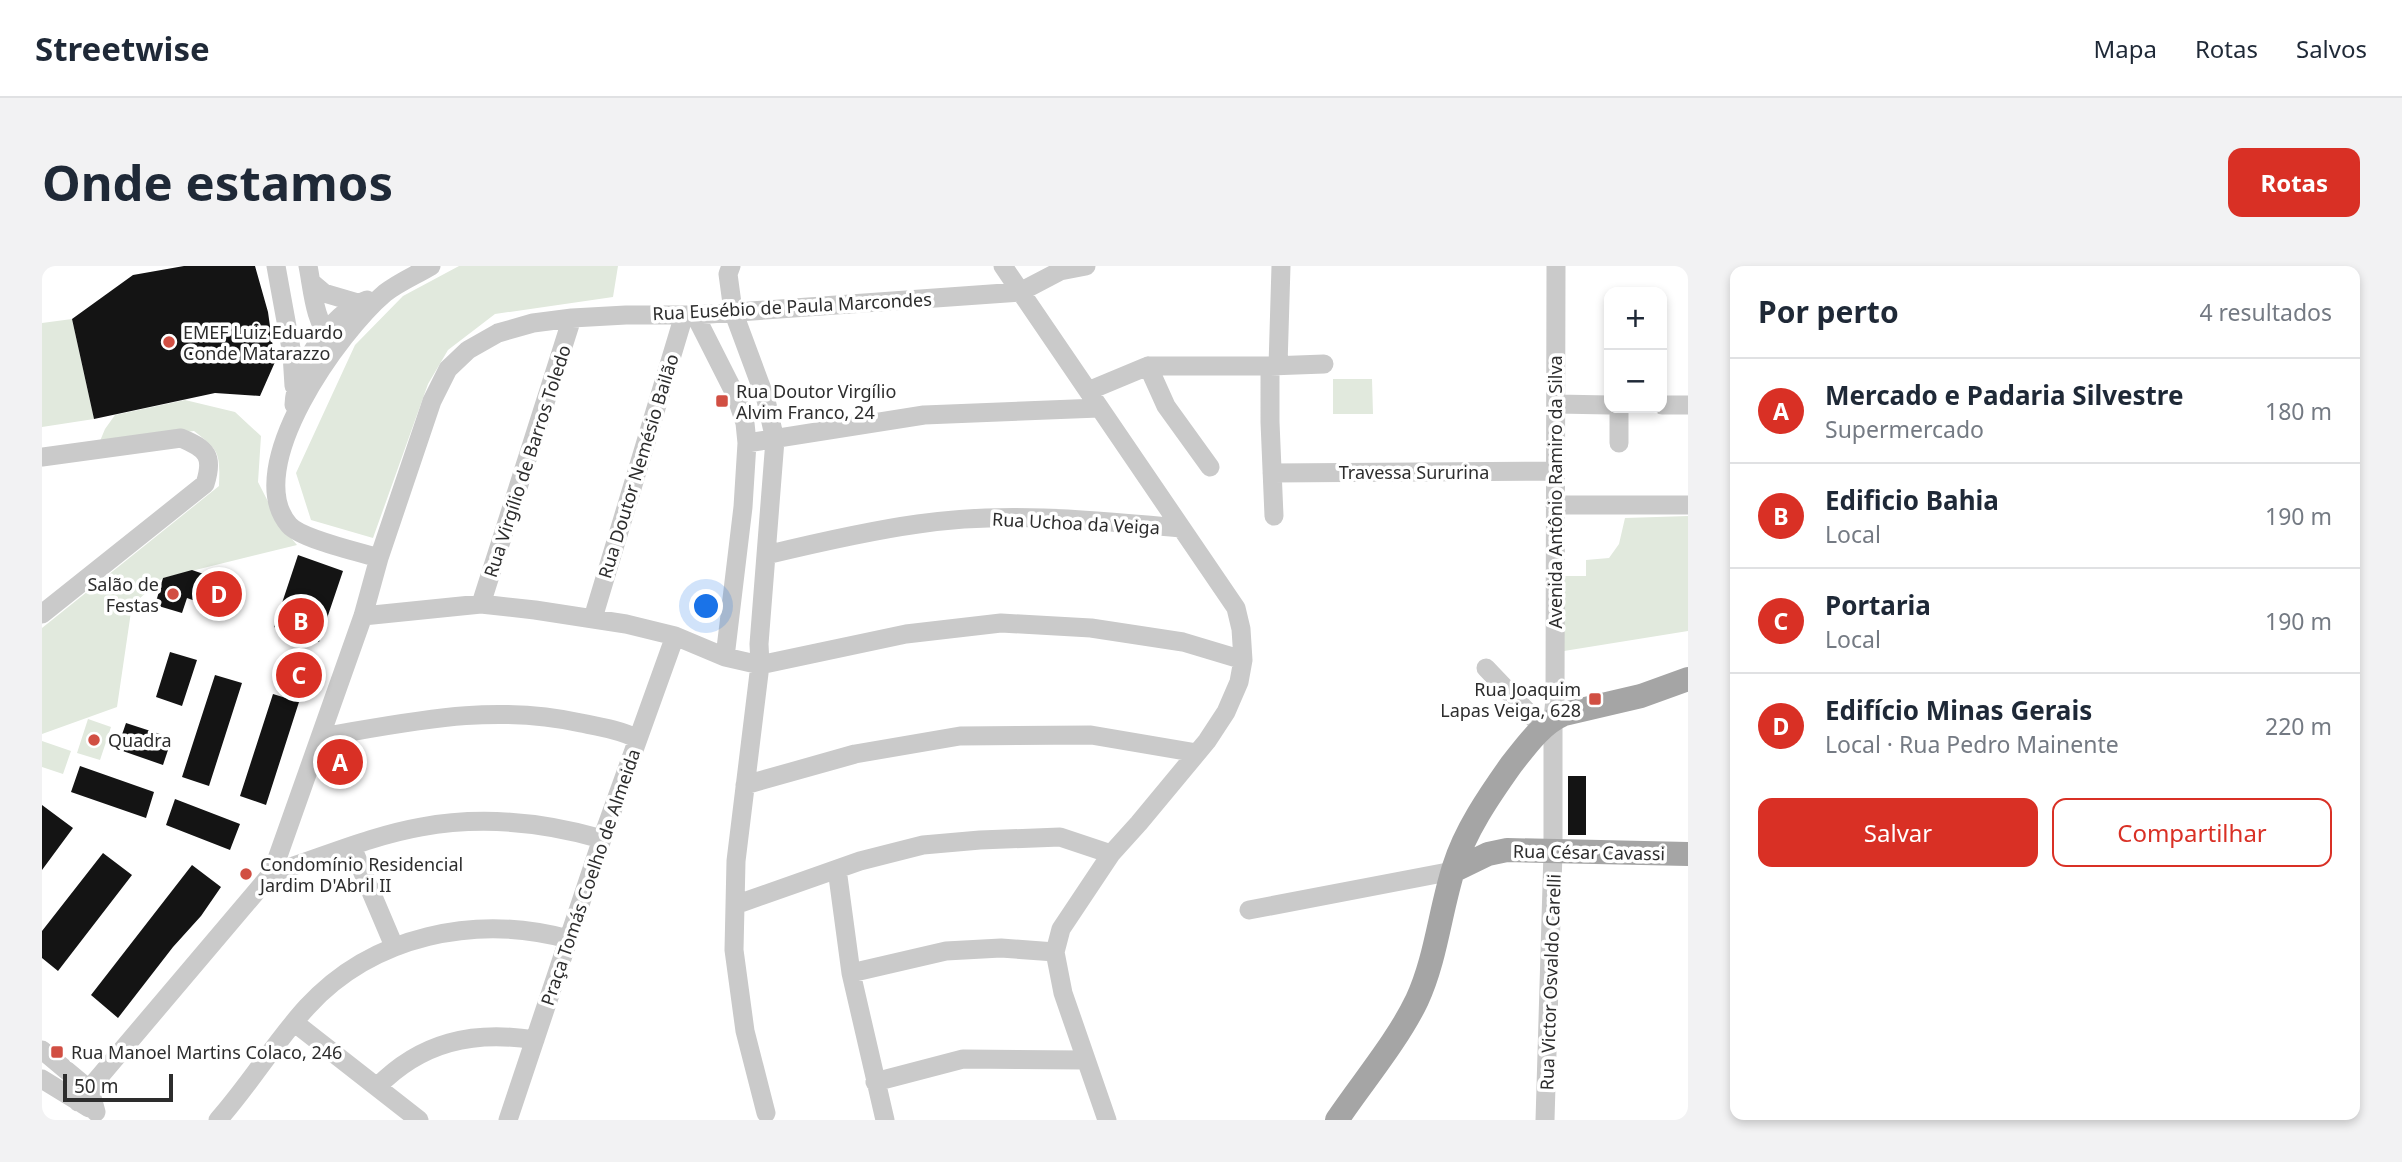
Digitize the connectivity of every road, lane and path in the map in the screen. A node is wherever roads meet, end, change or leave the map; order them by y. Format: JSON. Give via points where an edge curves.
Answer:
{"nodes":[{"id":1,"x":276,"y":266,"type":"edge"},
{"id":2,"x":431,"y":266,"type":"edge"},
{"id":3,"x":731,"y":266,"type":"edge"},
{"id":4,"x":1003,"y":266,"type":"edge"},
{"id":5,"x":1086,"y":266,"type":"edge"},
{"id":6,"x":1281,"y":266,"type":"edge"},
{"id":7,"x":1556,"y":266,"type":"edge"},
{"id":8,"x":309,"y":274,"type":"edge"},
{"id":9,"x":282,"y":291,"type":"junction"},
{"id":10,"x":1020,"y":292,"type":"junction"},
{"id":11,"x":385,"y":294,"type":"junction"},
{"id":12,"x":358,"y":303,"type":"junction"},
{"id":13,"x":733,"y":311,"type":"junction"},
{"id":14,"x":689,"y":315,"type":"junction"},
{"id":15,"x":572,"y":318,"type":"junction"},
{"id":16,"x":331,"y":340,"type":"junction"},
{"id":17,"x":318,"y":359,"type":"junction"},
{"id":18,"x":1324,"y":364,"type":"dead end"},
{"id":19,"x":1148,"y":366,"type":"junction"},
{"id":20,"x":1274,"y":366,"type":"junction"},
{"id":21,"x":294,"y":394,"type":"junction"},
{"id":22,"x":1094,"y":400,"type":"junction"},
{"id":23,"x":1557,"y":404,"type":"junction"},
{"id":24,"x":1604,"y":405,"type":"edge"},
{"id":25,"x":1667,"y":405,"type":"edge"},
{"id":26,"x":1688,"y":405,"type":"edge"},
{"id":27,"x":1619,"y":413,"type":"edge"},
{"id":28,"x":294,"y":416,"type":"junction"},
{"id":29,"x":775,"y":440,"type":"junction"},
{"id":30,"x":747,"y":443,"type":"junction"},
{"id":31,"x":1619,"y":443,"type":"dead end"},
{"id":32,"x":42,"y":457,"type":"edge"},
{"id":33,"x":1210,"y":467,"type":"dead end"},
{"id":34,"x":1555,"y":471,"type":"junction"},
{"id":35,"x":1272,"y":473,"type":"junction"},
{"id":36,"x":1555,"y":505,"type":"junction"},
{"id":37,"x":1688,"y":505,"type":"edge"},
{"id":38,"x":1274,"y":516,"type":"dead end"},
{"id":39,"x":1180,"y":528,"type":"junction"},
{"id":40,"x":766,"y":555,"type":"junction"},
{"id":41,"x":379,"y":558,"type":"junction"},
{"id":42,"x":481,"y":604,"type":"junction"},
{"id":43,"x":42,"y":614,"type":"edge"},
{"id":44,"x":363,"y":616,"type":"junction"},
{"id":45,"x":593,"y":618,"type":"junction"},
{"id":46,"x":675,"y":636,"type":"junction"},
{"id":47,"x":725,"y":657,"type":"junction"},
{"id":48,"x":1243,"y":660,"type":"junction"},
{"id":49,"x":760,"y":665,"type":"junction"},
{"id":50,"x":1486,"y":667,"type":"dead end"},
{"id":51,"x":1688,"y":679,"type":"edge"},
{"id":52,"x":1548,"y":723,"type":"junction"},
{"id":53,"x":321,"y":737,"type":"junction"},
{"id":54,"x":638,"y":739,"type":"junction"},
{"id":55,"x":1197,"y":753,"type":"junction"},
{"id":56,"x":745,"y":785,"type":"junction"},
{"id":57,"x":1485,"y":805,"type":"junction"},
{"id":58,"x":602,"y":839,"type":"junction"},
{"id":59,"x":352,"y":847,"type":"junction"},
{"id":60,"x":1507,"y":850,"type":"junction"},
{"id":61,"x":1553,"y":852,"type":"junction"},
{"id":62,"x":1111,"y":854,"type":"junction"},
{"id":63,"x":1688,"y":854,"type":"edge"},
{"id":64,"x":837,"y":869,"type":"junction"},
{"id":65,"x":1453,"y":872,"type":"junction"},
{"id":66,"x":272,"y":873,"type":"junction"},
{"id":67,"x":735,"y":905,"type":"junction"},
{"id":68,"x":1249,"y":910,"type":"dead end"},
{"id":69,"x":568,"y":939,"type":"junction"},
{"id":70,"x":394,"y":946,"type":"junction"},
{"id":71,"x":1055,"y":952,"type":"junction"},
{"id":72,"x":851,"y":973,"type":"junction"},
{"id":73,"x":295,"y":1023,"type":"junction"},
{"id":74,"x":535,"y":1040,"type":"junction"},
{"id":75,"x":42,"y":1051,"type":"edge"},
{"id":76,"x":1086,"y":1060,"type":"junction"},
{"id":77,"x":42,"y":1079,"type":"edge"},
{"id":78,"x":875,"y":1082,"type":"junction"},
{"id":79,"x":377,"y":1087,"type":"junction"},
{"id":80,"x":84,"y":1096,"type":"junction"},
{"id":81,"x":766,"y":1113,"type":"dead end"},
{"id":82,"x":99,"y":1116,"type":"edge"},
{"id":83,"x":230,"y":1116,"type":"edge"},
{"id":84,"x":419,"y":1120,"type":"edge"},
{"id":85,"x":508,"y":1120,"type":"edge"},
{"id":86,"x":885,"y":1120,"type":"edge"},
{"id":87,"x":1107,"y":1120,"type":"edge"},
{"id":88,"x":1337,"y":1120,"type":"edge"},
{"id":89,"x":1545,"y":1120,"type":"edge"}],
"edges":[{"from":1,"to":9,"type":"street"},
{"from":2,"to":11,"type":"street"},
{"from":3,"to":13,"type":"street"},
{"from":4,"to":10,"type":"street"},
{"from":5,"to":10,"type":"street","via":[[1060,271]]},
{"from":6,"to":20,"type":"street"},
{"from":7,"to":23,"type":"street","name":"Avenida Antônio Ramiro da Silva"},
{"from":8,"to":12,"type":"street","via":[[324,293]]},
{"from":8,"to":16,"type":"street","via":[[315,308]]},
{"from":9,"to":17,"type":"street"},
{"from":9,"to":21,"type":"street"},
{"from":10,"to":13,"type":"street","name":"Rua Eusébio de Paula Marcondes"},
{"from":10,"to":22,"type":"street"},
{"from":11,"to":12,"type":"street"},
{"from":11,"to":16,"type":"street"},
{"from":12,"to":16,"type":"street"},
{"from":13,"to":14,"type":"street","name":"Rua Eusébio de Paula Marcondes"},
{"from":13,"to":29,"type":"street","via":[[766,400]]},
{"from":14,"to":15,"type":"street","name":"Rua Eusébio de Paula Marcondes"},
{"from":14,"to":30,"type":"street","via":[[736,396]]},
{"from":14,"to":45,"type":"street","name":"Rua Doutor Nemésio Bailão"},
{"from":15,"to":41,"type":"street","name":"Rua Eusébio de Paula Marcondes","via":[[498,333],[468,350],[449,369],[432,401]]},
{"from":15,"to":42,"type":"street","name":"Rua Virgílio de Barros Toledo"},
{"from":16,"to":17,"type":"street"},
{"from":17,"to":21,"type":"street"},
{"from":17,"to":28,"type":"street"},
{"from":18,"to":20,"type":"street"},
{"from":19,"to":20,"type":"street"},
{"from":19,"to":22,"type":"street"},
{"from":19,"to":33,"type":"street","via":[[1166,406]]},
{"from":20,"to":35,"type":"street"},
{"from":21,"to":28,"type":"street"},
{"from":22,"to":29,"type":"street","via":[[924,415]]},
{"from":22,"to":39,"type":"street"},
{"from":23,"to":24,"type":"street"},
{"from":23,"to":34,"type":"street","name":"Avenida Antônio Ramiro da Silva"},
{"from":25,"to":26,"type":"street"},
{"from":27,"to":31,"type":"street"},
{"from":28,"to":41,"type":"street","via":[[274,486],[284,517],[302,534]]},
{"from":29,"to":30,"type":"street"},
{"from":29,"to":40,"type":"street"},
{"from":30,"to":47,"type":"street"},
{"from":32,"to":43,"type":"street","via":[[181,438],[198,445],[208,456],[209,469],[205,484]]},
{"from":34,"to":35,"type":"street","name":"Travessa Sururina"},
{"from":34,"to":36,"type":"street","name":"Avenida Antônio Ramiro da Silva"},
{"from":35,"to":38,"type":"street"},
{"from":36,"to":37,"type":"street"},
{"from":36,"to":52,"type":"street","name":"Avenida Antônio Ramiro da Silva","via":[[1555,699]]},
{"from":39,"to":40,"type":"street","name":"Rua Uchoa da Veiga","via":[[999,518],[919,523]]},
{"from":39,"to":48,"type":"street","via":[[1236,608]]},
{"from":40,"to":49,"type":"street"},
{"from":41,"to":44,"type":"street","name":"Rua Eusébio de Paula Marcondes"},
{"from":42,"to":44,"type":"street"},
{"from":42,"to":45,"type":"street"},
{"from":44,"to":53,"type":"street","name":"Rua Eusébio de Paula Marcondes"},
{"from":45,"to":46,"type":"street"},
{"from":46,"to":47,"type":"street"},
{"from":46,"to":54,"type":"street","name":"Praça Tomás Coelho de Almeida"},
{"from":47,"to":49,"type":"street"},
{"from":48,"to":49,"type":"street","via":[[1170,640],[1091,628],[1000,623],[906,634]]},
{"from":48,"to":55,"type":"street","via":[[1226,712]]},
{"from":49,"to":56,"type":"street"},
{"from":50,"to":52,"type":"street"},
{"from":51,"to":52,"type":"main road","via":[[1642,696],[1564,714]]},
{"from":52,"to":57,"type":"main road","via":[[1521,752]]},
{"from":52,"to":61,"type":"street","name":"Rua Victor Osvaldo Carelli"},
{"from":53,"to":54,"type":"street","via":[[415,720],[509,713],[571,720]]},
{"from":53,"to":66,"type":"street","name":"Rua Eusébio de Paula Marcondes"},
{"from":54,"to":58,"type":"street","name":"Praça Tomás Coelho de Almeida"},
{"from":55,"to":56,"type":"street","via":[[1091,735],[960,736],[855,754]]},
{"from":55,"to":62,"type":"street"},
{"from":56,"to":67,"type":"street"},
{"from":57,"to":60,"type":"main road","via":[[1492,838]]},
{"from":57,"to":65,"type":"main road","via":[[1464,840]]},
{"from":58,"to":59,"type":"street","via":[[541,825],[474,821],[418,828]]},
{"from":58,"to":69,"type":"street","name":"Praça Tomás Coelho de Almeida"},
{"from":59,"to":66,"type":"street"},
{"from":59,"to":70,"type":"street"},
{"from":60,"to":61,"type":"main road","name":"Rua César Cavassi"},
{"from":60,"to":65,"type":"main road","name":"Rua César Cavassi"},
{"from":61,"to":63,"type":"main road","name":"Rua César Cavassi"},
{"from":61,"to":89,"type":"street","name":"Rua Victor Osvaldo Carelli"},
{"from":62,"to":64,"type":"street","via":[[1060,837],[980,840],[923,845]]},
{"from":62,"to":71,"type":"street","via":[[1061,929]]},
{"from":64,"to":67,"type":"street"},
{"from":64,"to":72,"type":"street"},
{"from":65,"to":68,"type":"street"},
{"from":65,"to":88,"type":"main road","via":[[1416,1002]]},
{"from":66,"to":80,"type":"street","name":"Rua Eusébio de Paula Marcondes"},
{"from":67,"to":81,"type":"street","via":[[734,950],[745,1031]]},
{"from":69,"to":70,"type":"street","via":[[526,929],[466,930]]},
{"from":69,"to":74,"type":"street","name":"Praça Tomás Coelho de Almeida"},
{"from":70,"to":73,"type":"street","via":[[350,970]]},
{"from":71,"to":72,"type":"street","via":[[1001,948],[946,951]]},
{"from":71,"to":76,"type":"street","via":[[1062,993]]},
{"from":72,"to":78,"type":"street"},
{"from":73,"to":79,"type":"street"},
{"from":73,"to":83,"type":"street"},
{"from":74,"to":79,"type":"street","via":[[457,1039],[409,1062]]},
{"from":74,"to":85,"type":"street","name":"Praça Tomás Coelho de Almeida"},
{"from":75,"to":80,"type":"street"},
{"from":76,"to":78,"type":"street","via":[[963,1059]]},
{"from":76,"to":87,"type":"street"},
{"from":77,"to":80,"type":"street"},
{"from":78,"to":86,"type":"street"},
{"from":79,"to":84,"type":"street"},
{"from":80,"to":82,"type":"street"}]}
